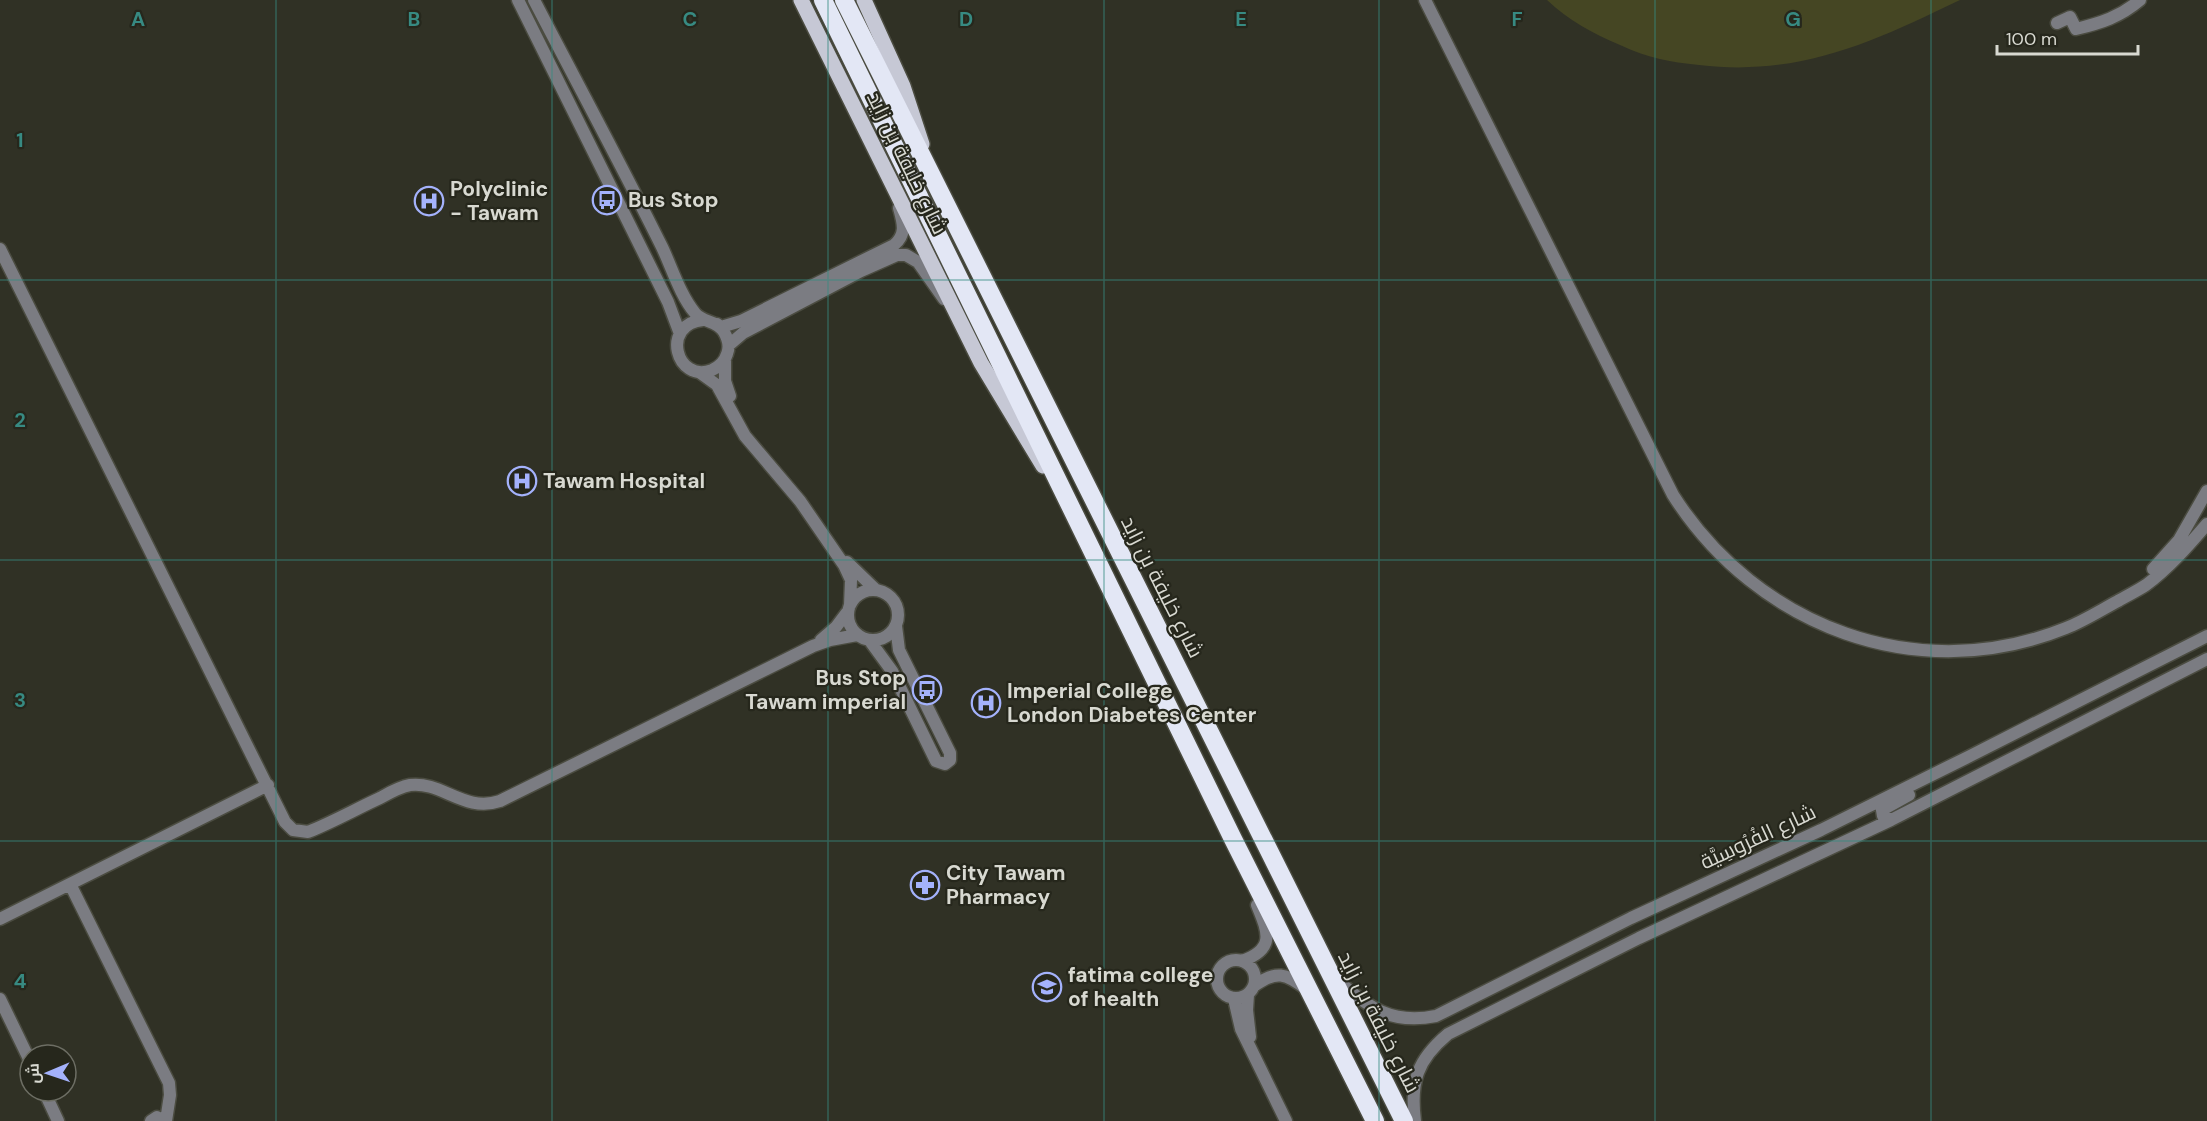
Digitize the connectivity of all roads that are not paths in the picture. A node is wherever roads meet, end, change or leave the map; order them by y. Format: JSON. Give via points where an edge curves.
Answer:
{"nodes":[{"id":1,"x":518,"y":0,"type":"edge"},
{"id":2,"x":534,"y":0,"type":"edge"},
{"id":3,"x":801,"y":0,"type":"edge"},
{"id":4,"x":824,"y":0,"type":"edge"},
{"id":5,"x":844,"y":0,"type":"edge"},
{"id":6,"x":864,"y":0,"type":"edge"},
{"id":7,"x":1425,"y":0,"type":"edge"},
{"id":8,"x":2140,"y":0,"type":"edge"},
{"id":9,"x":2057,"y":23,"type":"dead end"},
{"id":10,"x":575,"y":114,"type":"junction"},
{"id":11,"x":607,"y":141,"type":"junction"},
{"id":12,"x":928,"y":170,"type":"junction"},
{"id":13,"x":896,"y":192,"type":"junction"},
{"id":14,"x":0,"y":249,"type":"edge"},
{"id":15,"x":954,"y":309,"type":"junction"},
{"id":16,"x":703,"y":320,"type":"junction"},
{"id":17,"x":717,"y":324,"type":"junction"},
{"id":18,"x":680,"y":334,"type":"junction"},
{"id":19,"x":729,"y":345,"type":"junction"},
{"id":20,"x":725,"y":359,"type":"junction"},
{"id":21,"x":699,"y":372,"type":"junction"},
{"id":22,"x":2207,"y":491,"type":"edge"},
{"id":23,"x":1067,"y":499,"type":"junction"},
{"id":24,"x":2207,"y":524,"type":"edge"},
{"id":25,"x":876,"y":590,"type":"junction"},
{"id":26,"x":2121,"y":599,"type":"junction"},
{"id":27,"x":849,"y":608,"type":"junction"},
{"id":28,"x":896,"y":626,"type":"junction"},
{"id":29,"x":857,"y":635,"type":"junction"},
{"id":30,"x":2207,"y":636,"type":"edge"},
{"id":31,"x":870,"y":641,"type":"junction"},
{"id":32,"x":813,"y":646,"type":"junction"},
{"id":33,"x":2207,"y":659,"type":"edge"},
{"id":34,"x":1970,"y":756,"type":"junction"},
{"id":35,"x":268,"y":785,"type":"junction"},
{"id":36,"x":1891,"y":819,"type":"junction"},
{"id":37,"x":1233,"y":839,"type":"junction"},
{"id":38,"x":70,"y":884,"type":"junction"},
{"id":39,"x":0,"y":919,"type":"edge"},
{"id":40,"x":1242,"y":961,"type":"junction"},
{"id":41,"x":1328,"y":971,"type":"junction"},
{"id":42,"x":1251,"y":990,"type":"junction"},
{"id":43,"x":1311,"y":994,"type":"junction"},
{"id":44,"x":0,"y":999,"type":"edge"},
{"id":45,"x":1234,"y":999,"type":"junction"},
{"id":46,"x":21,"y":1043,"type":"edge"},
{"id":47,"x":1255,"y":1056,"type":"junction"},
{"id":48,"x":50,"y":1103,"type":"edge"},
{"id":49,"x":159,"y":1120,"type":"edge"},
{"id":50,"x":58,"y":1121,"type":"edge"},
{"id":51,"x":1286,"y":1121,"type":"edge"},
{"id":52,"x":1375,"y":1121,"type":"edge"},
{"id":53,"x":1404,"y":1121,"type":"edge"},
{"id":54,"x":1415,"y":1121,"type":"edge"}],
"edges":[{"from":1,"to":10,"type":"street"},
{"from":2,"to":11,"type":"street"},
{"from":3,"to":13,"type":"main road","name":"شارع خليفة بن زايد"},
{"from":4,"to":23,"type":"highway","name":"شارع خليفة بن زايد"},
{"from":5,"to":12,"type":"highway","name":"شارع خليفة بن زايد"},
{"from":6,"to":12,"type":"main road","name":"شارع خليفة بن زايد","via":[[903,86]]},
{"from":7,"to":26,"type":"street","via":[[1662,475],[1698,530],[1744,577],[1777,601],[1826,627],[1884,645],[1932,651],[1986,649],[2041,637]]},
{"from":8,"to":9,"type":"street","via":[[2103,23],[2076,30],[2070,17]]},
{"from":10,"to":11,"type":"street","via":[[586,115]]},
{"from":10,"to":18,"type":"street","via":[[669,302]]},
{"from":11,"to":16,"type":"street","via":[[689,303]]},
{"from":12,"to":41,"type":"highway","name":"شارع خليفة بن زايد"},
{"from":13,"to":15,"type":"main road","name":"شارع خليفة بن زايد"},
{"from":13,"to":17,"type":"street","via":[[903,229],[894,245],[741,321],[721,327]]},
{"from":14,"to":35,"type":"street"},
{"from":15,"to":19,"type":"street","via":[[918,262],[897,255],[743,333]]},
{"from":15,"to":23,"type":"main road","name":"شارع خليفة بن زايد","via":[[1001,398]]},
{"from":16,"to":17,"type":"street"},
{"from":16,"to":18,"type":"street","via":[[690,324]]},
{"from":17,"to":19,"type":"street"},
{"from":18,"to":21,"type":"street","via":[[679,357],[687,367]]},
{"from":19,"to":20,"type":"street"},
{"from":20,"to":21,"type":"street","via":[[714,369]]},
{"from":20,"to":25,"type":"street","via":[[728,393],[743,422],[800,490],[848,562]]},
{"from":21,"to":27,"type":"street","via":[[722,391],[741,431],[800,501],[844,565],[852,587]]},
{"from":22,"to":26,"type":"street","via":[[2172,550]]},
{"from":23,"to":37,"type":"highway","name":"شارع خليفة بن زايد"},
{"from":24,"to":26,"type":"street","via":[[2162,572]]},
{"from":25,"to":27,"type":"street","via":[[861,593]]},
{"from":25,"to":28,"type":"street","via":[[895,602]]},
{"from":27,"to":29,"type":"street","via":[[848,621]]},
{"from":27,"to":32,"type":"street","via":[[836,627]]},
{"from":28,"to":31,"type":"street","via":[[885,638]]},
{"from":28,"to":31,"type":"street","via":[[900,650],[950,753],[945,764],[936,761],[892,671]]},
{"from":29,"to":31,"type":"street"},
{"from":29,"to":32,"type":"street"},
{"from":30,"to":34,"type":"street","name":"شارع الفُرُوسِيَّة"},
{"from":32,"to":35,"type":"street","via":[[493,803],[474,804],[410,785],[304,833],[285,822]]},
{"from":33,"to":36,"type":"street","name":"شارع الفُرُوسِيَّة"},
{"from":34,"to":36,"type":"street","via":[[1957,768],[1884,808],[1883,816]]},
{"from":34,"to":41,"type":"street","name":"شارع الفُرُوسِيَّة","via":[[1436,1016],[1409,1019],[1379,1012]]},
{"from":35,"to":38,"type":"street"},
{"from":36,"to":54,"type":"street","name":"شارع الفُرُوسِيَّة","via":[[1448,1034],[1429,1053],[1414,1079]]},
{"from":37,"to":40,"type":"street","via":[[1267,932],[1259,954]]},
{"from":37,"to":43,"type":"highway","name":"شارع خليفة بن زايد"},
{"from":38,"to":39,"type":"street"},
{"from":38,"to":49,"type":"street","via":[[166,1076],[169,1101]]},
{"from":40,"to":42,"type":"street","via":[[1253,971]]},
{"from":40,"to":45,"type":"street","via":[[1224,963],[1216,975],[1219,989]]},
{"from":41,"to":53,"type":"highway","name":"شارع خليفة بن زايد"},
{"from":42,"to":43,"type":"street","via":[[1268,976],[1281,975]]},
{"from":42,"to":45,"type":"street"},
{"from":42,"to":47,"type":"street","via":[[1248,1026]]},
{"from":43,"to":52,"type":"highway","name":"شارع خليفة بن زايد"},
{"from":44,"to":46,"type":"street"},
{"from":45,"to":47,"type":"street","via":[[1240,1029]]},
{"from":47,"to":51,"type":"street"},
{"from":48,"to":50,"type":"street"}]}
